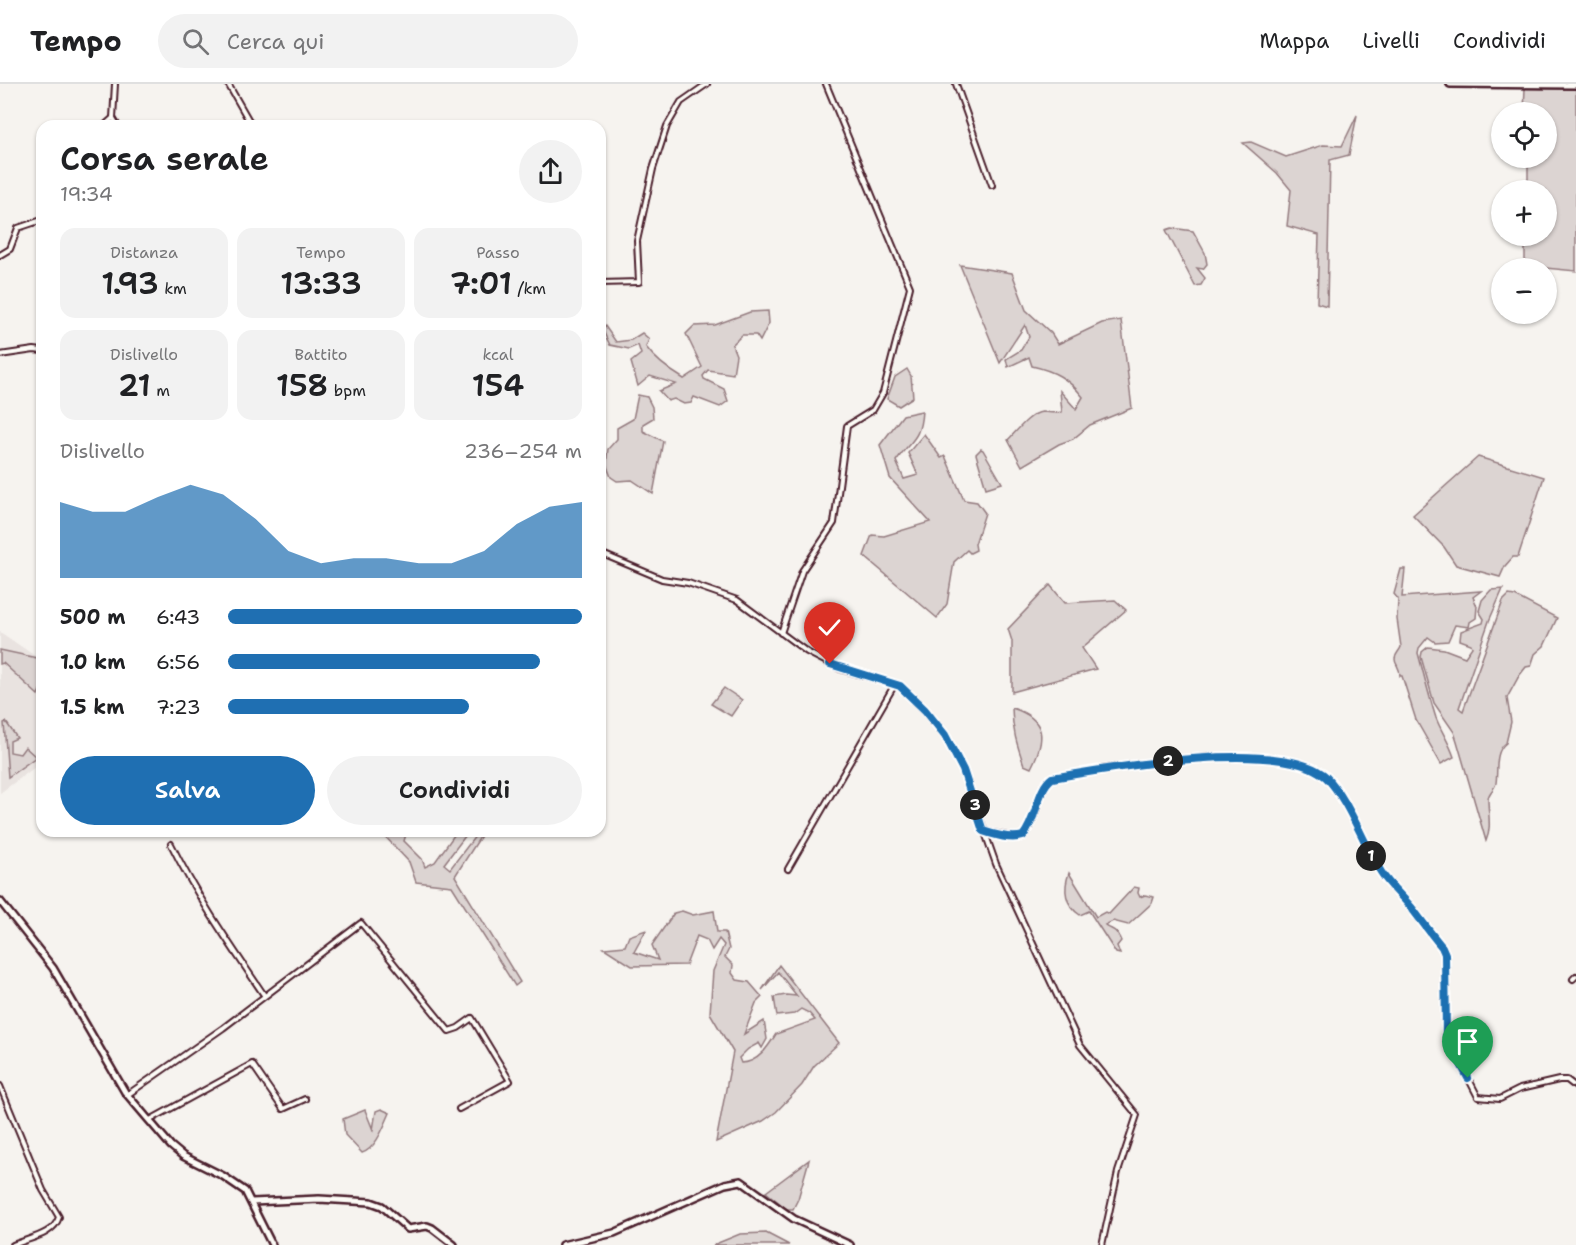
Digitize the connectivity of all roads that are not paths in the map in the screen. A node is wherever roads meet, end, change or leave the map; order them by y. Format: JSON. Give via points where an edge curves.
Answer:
{"nodes":[{"id":1,"x":115,"y":84,"type":"edge"},
{"id":2,"x":228,"y":84,"type":"edge"},
{"id":3,"x":707,"y":84,"type":"edge"},
{"id":4,"x":826,"y":84,"type":"edge"},
{"id":5,"x":956,"y":84,"type":"edge"},
{"id":6,"x":1450,"y":84,"type":"edge"},
{"id":7,"x":1576,"y":85,"type":"edge"},
{"id":8,"x":113,"y":118,"type":"joint"},
{"id":9,"x":111,"y":120,"type":"edge"},
{"id":10,"x":249,"y":120,"type":"edge"},
{"id":11,"x":992,"y":185,"type":"dead end"},
{"id":12,"x":36,"y":222,"type":"edge"},
{"id":13,"x":0,"y":255,"type":"edge"},
{"id":14,"x":606,"y":283,"type":"edge"},
{"id":15,"x":36,"y":350,"type":"edge"},
{"id":16,"x":0,"y":355,"type":"edge"},
{"id":17,"x":606,"y":556,"type":"edge"},
{"id":18,"x":781,"y":633,"type":"junction"},
{"id":19,"x":895,"y":684,"type":"junction"},
{"id":20,"x":983,"y":831,"type":"junction"},
{"id":21,"x":171,"y":844,"type":"dead end"},
{"id":22,"x":788,"y":868,"type":"dead end"},
{"id":23,"x":0,"y":901,"type":"edge"},
{"id":24,"x":264,"y":995,"type":"junction"},
{"id":25,"x":0,"y":1086,"type":"edge"},
{"id":26,"x":1576,"y":1087,"type":"edge"},
{"id":27,"x":128,"y":1095,"type":"junction"},
{"id":28,"x":304,"y":1099,"type":"dead end"},
{"id":29,"x":459,"y":1109,"type":"dead end"},
{"id":30,"x":150,"y":1120,"type":"junction"},
{"id":31,"x":252,"y":1203,"type":"junction"},
{"id":32,"x":13,"y":1245,"type":"edge"},
{"id":33,"x":272,"y":1245,"type":"edge"},
{"id":34,"x":454,"y":1245,"type":"edge"},
{"id":35,"x":562,"y":1245,"type":"edge"},
{"id":36,"x":850,"y":1245,"type":"edge"},
{"id":37,"x":1102,"y":1245,"type":"edge"}],
"edges":[{"from":1,"to":8,"type":"street"},
{"from":2,"to":10,"type":"street"},
{"from":3,"to":14,"type":"street","via":[[681,102],[667,126],[637,241],[639,282]]},
{"from":4,"to":18,"type":"street","via":[[910,287],[883,393],[873,410],[847,426],[834,523],[802,571]]},
{"from":5,"to":11,"type":"street"},
{"from":6,"to":7,"type":"main road"},
{"from":8,"to":9,"type":"street"},
{"from":12,"to":13,"type":"street","via":[[18,228],[10,249]]},
{"from":15,"to":16,"type":"street"},
{"from":17,"to":18,"type":"street","via":[[662,579],[688,583],[737,600]]},
{"from":18,"to":19,"type":"street","via":[[840,669]]},
{"from":19,"to":20,"type":"street","via":[[925,710],[945,735],[963,770]]},
{"from":19,"to":22,"type":"street"},
{"from":20,"to":26,"type":"street","via":[[1023,836],[1033,823],[1045,784],[1052,778],[1157,761],[1254,757],[1286,760],[1322,775],[1339,793],[1383,875],[1445,954],[1446,1035],[1478,1098],[1500,1099],[1520,1089],[1559,1080],[1567,1080]]},
{"from":20,"to":37,"type":"street","via":[[1080,1045],[1137,1114],[1118,1172]]},
{"from":21,"to":24,"type":"street","via":[[223,935]]},
{"from":23,"to":27,"type":"main road","via":[[53,968]]},
{"from":24,"to":27,"type":"street"},
{"from":24,"to":29,"type":"street","via":[[361,923],[449,1031],[472,1018],[510,1081]]},
{"from":25,"to":32,"type":"street","via":[[43,1191],[59,1217],[51,1230]]},
{"from":27,"to":30,"type":"main road"},
{"from":28,"to":30,"type":"street","via":[[283,1109],[252,1064]]},
{"from":30,"to":31,"type":"main road","via":[[177,1151],[238,1185]]},
{"from":31,"to":33,"type":"main road"},
{"from":31,"to":34,"type":"main road","via":[[378,1203],[408,1229],[427,1226]]},
{"from":35,"to":36,"type":"main road","via":[[614,1233],[725,1184],[741,1181],[794,1219]]}]}
